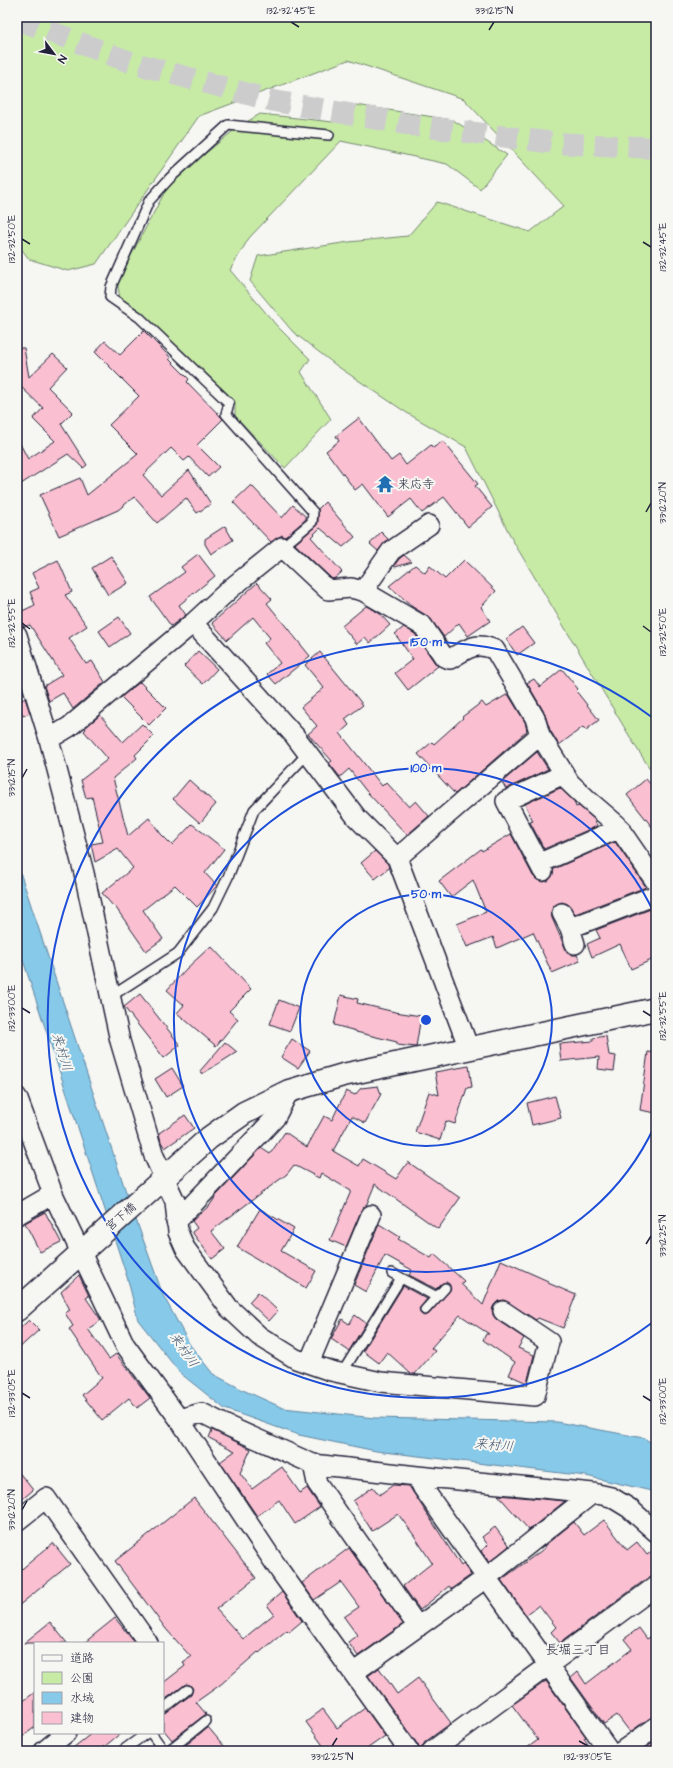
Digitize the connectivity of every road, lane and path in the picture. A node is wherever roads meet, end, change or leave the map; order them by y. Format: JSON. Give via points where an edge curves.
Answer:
{"nodes":[{"id":1,"x":329,"y":135,"type":"dead end"},
{"id":2,"x":429,"y":525,"type":"dead end"},
{"id":3,"x":282,"y":547,"type":"junction"},
{"id":4,"x":363,"y":591,"type":"junction"},
{"id":5,"x":193,"y":622,"type":"junction"},
{"id":6,"x":17,"y":634,"type":"edge"},
{"id":7,"x":540,"y":735,"type":"junction"},
{"id":8,"x":49,"y":739,"type":"junction"},
{"id":9,"x":308,"y":754,"type":"junction"},
{"id":10,"x":564,"y":774,"type":"junction"},
{"id":11,"x":620,"y":828,"type":"junction"},
{"id":12,"x":397,"y":858,"type":"junction"},
{"id":13,"x":656,"y":882,"type":"edge"},
{"id":14,"x":656,"y":895,"type":"edge"},
{"id":15,"x":569,"y":928,"type":"dead end"},
{"id":16,"x":109,"y":997,"type":"junction"},
{"id":17,"x":656,"y":1009,"type":"edge"},
{"id":18,"x":467,"y":1049,"type":"junction"},
{"id":19,"x":289,"y":1091,"type":"junction"},
{"id":20,"x":17,"y":1097,"type":"edge"},
{"id":21,"x":159,"y":1183,"type":"junction"},
{"id":22,"x":53,"y":1194,"type":"junction"},
{"id":23,"x":17,"y":1215,"type":"edge"},
{"id":24,"x":371,"y":1215,"type":"dead end"},
{"id":25,"x":176,"y":1222,"type":"junction"},
{"id":26,"x":84,"y":1249,"type":"junction"},
{"id":27,"x":392,"y":1273,"type":"dead end"},
{"id":28,"x":401,"y":1278,"type":"junction"},
{"id":29,"x":445,"y":1288,"type":"dead end"},
{"id":30,"x":437,"y":1297,"type":"junction"},
{"id":31,"x":17,"y":1310,"type":"edge"},
{"id":32,"x":425,"y":1310,"type":"dead end"},
{"id":33,"x":503,"y":1311,"type":"dead end"},
{"id":34,"x":309,"y":1363,"type":"junction"},
{"id":35,"x":342,"y":1373,"type":"junction"},
{"id":36,"x":179,"y":1418,"type":"junction"},
{"id":37,"x":313,"y":1464,"type":"junction"},
{"id":38,"x":417,"y":1476,"type":"junction"},
{"id":39,"x":593,"y":1493,"type":"junction"},
{"id":40,"x":17,"y":1521,"type":"edge"},
{"id":41,"x":656,"y":1532,"type":"edge"},
{"id":42,"x":486,"y":1578,"type":"junction"},
{"id":43,"x":656,"y":1586,"type":"edge"},
{"id":44,"x":418,"y":1627,"type":"junction"},
{"id":45,"x":147,"y":1642,"type":"edge"},
{"id":46,"x":548,"y":1665,"type":"junction"},
{"id":47,"x":353,"y":1673,"type":"junction"},
{"id":48,"x":187,"y":1690,"type":"dead end"},
{"id":49,"x":164,"y":1708,"type":"edge"},
{"id":50,"x":206,"y":1721,"type":"dead end"},
{"id":51,"x":656,"y":1727,"type":"edge"},
{"id":52,"x":146,"y":1734,"type":"edge"},
{"id":53,"x":152,"y":1734,"type":"edge"},
{"id":54,"x":122,"y":1751,"type":"edge"},
{"id":55,"x":164,"y":1751,"type":"edge"},
{"id":56,"x":168,"y":1751,"type":"edge"},
{"id":57,"x":409,"y":1751,"type":"edge"},
{"id":58,"x":432,"y":1751,"type":"edge"},
{"id":59,"x":608,"y":1751,"type":"edge"},
{"id":60,"x":622,"y":1751,"type":"edge"}],
"edges":[{"from":1,"to":3,"type":"lane","via":[[228,126],[170,178],[150,201],[111,287],[110,297],[138,317],[229,403],[226,414],[313,512],[312,522]]},
{"from":2,"to":4,"type":"street","via":[[391,551]]},
{"from":3,"to":4,"type":"street","via":[[328,590],[351,588]]},
{"from":3,"to":5,"type":"street"},
{"from":4,"to":7,"type":"street","via":[[423,626],[444,657],[450,659],[472,646],[484,645],[495,650],[535,718]]},
{"from":5,"to":8,"type":"street","via":[[68,727]]},
{"from":5,"to":9,"type":"street"},
{"from":6,"to":8,"type":"street"},
{"from":7,"to":10,"type":"street"},
{"from":7,"to":12,"type":"street"},
{"from":8,"to":16,"type":"street","via":[[84,873]]},
{"from":9,"to":12,"type":"street","via":[[357,818]]},
{"from":9,"to":16,"type":"lane","via":[[254,810],[213,908],[178,953]]},
{"from":10,"to":11,"type":"street","via":[[583,796]]},
{"from":10,"to":11,"type":"street","via":[[506,801],[542,867]]},
{"from":11,"to":13,"type":"street"},
{"from":12,"to":18,"type":"street"},
{"from":14,"to":15,"type":"street"},
{"from":16,"to":21,"type":"street","via":[[154,1156]]},
{"from":17,"to":18,"type":"street","name":"宮下橋"},
{"from":18,"to":19,"type":"street","name":"宮下橋","via":[[343,1075]]},
{"from":19,"to":21,"type":"street","name":"宮下橋","via":[[244,1113],[209,1138]]},
{"from":19,"to":25,"type":"street","via":[[275,1118]]},
{"from":20,"to":22,"type":"street"},
{"from":21,"to":25,"type":"street","via":[[175,1201]]},
{"from":21,"to":26,"type":"street","name":"宮下橋"},
{"from":22,"to":23,"type":"street"},
{"from":22,"to":26,"type":"street"},
{"from":24,"to":34,"type":"street"},
{"from":25,"to":34,"type":"street","via":[[185,1248],[229,1308],[259,1336],[296,1359]]},
{"from":26,"to":31,"type":"street","name":"宮下橋"},
{"from":26,"to":36,"type":"street","via":[[126,1344]]},
{"from":27,"to":28,"type":"lane"},
{"from":28,"to":30,"type":"lane"},
{"from":28,"to":35,"type":"lane"},
{"from":29,"to":30,"type":"lane"},
{"from":30,"to":32,"type":"lane"},
{"from":33,"to":35,"type":"street","via":[[549,1342],[535,1396],[381,1382]]},
{"from":34,"to":35,"type":"street"},
{"from":36,"to":37,"type":"street","via":[[202,1413]]},
{"from":36,"to":47,"type":"street","via":[[280,1571]]},
{"from":37,"to":38,"type":"street"},
{"from":37,"to":44,"type":"street","via":[[317,1483]]},
{"from":38,"to":39,"type":"street"},
{"from":38,"to":42,"type":"street","via":[[422,1488]]},
{"from":39,"to":41,"type":"street","via":[[611,1497],[630,1508]]},
{"from":39,"to":42,"type":"street"},
{"from":40,"to":45,"type":"street","via":[[46,1498]]},
{"from":42,"to":44,"type":"street"},
{"from":42,"to":46,"type":"street"},
{"from":43,"to":46,"type":"street"},
{"from":44,"to":47,"type":"street"},
{"from":46,"to":58,"type":"street"},
{"from":46,"to":59,"type":"street"},
{"from":47,"to":57,"type":"street"},
{"from":48,"to":49,"type":"lane"},
{"from":50,"to":56,"type":"lane"},
{"from":51,"to":60,"type":"street"},
{"from":52,"to":54,"type":"lane"},
{"from":53,"to":55,"type":"lane"}]}
